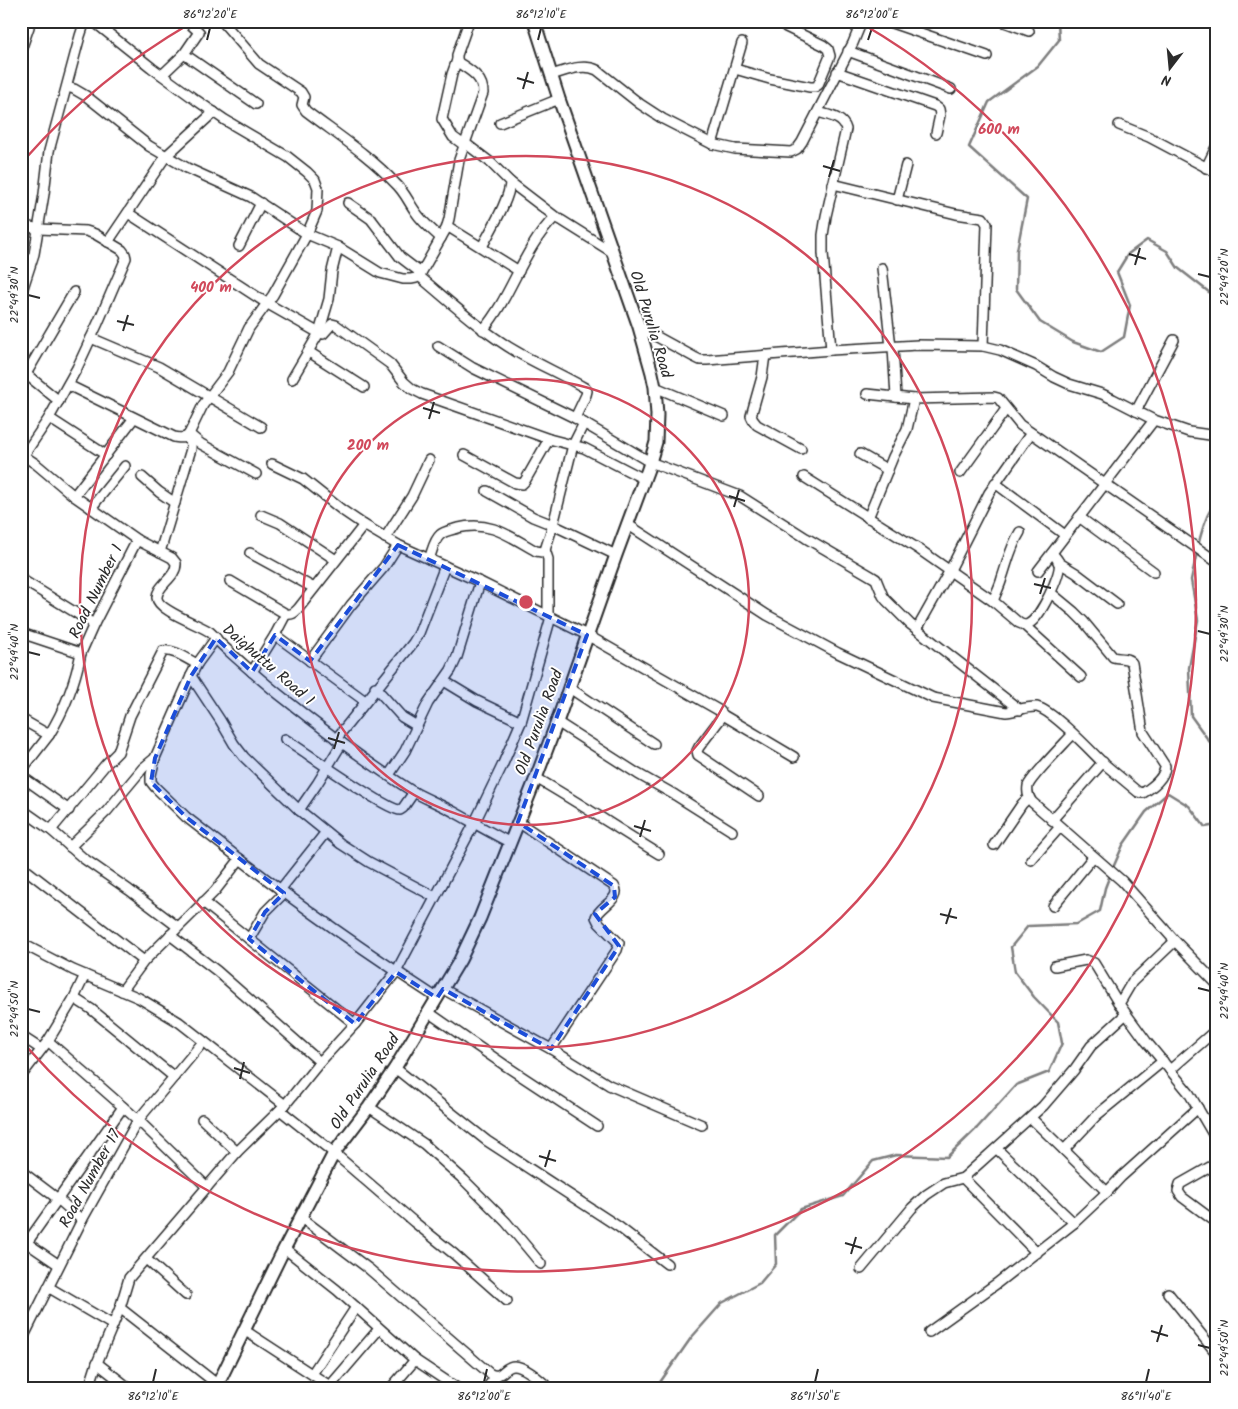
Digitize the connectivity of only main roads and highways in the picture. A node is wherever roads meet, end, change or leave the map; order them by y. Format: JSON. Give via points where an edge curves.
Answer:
{"nodes":[{"id":1,"x":534,"y":21,"type":"edge"},
{"id":2,"x":219,"y":1387,"type":"edge"}],
"edges":[{"from":1,"to":2,"type":"main road","name":"Old Purulia Road","via":[[639,327],[655,387],[656,442],[557,722],[480,918],[460,960],[395,1068],[334,1153],[284,1248]]}]}
